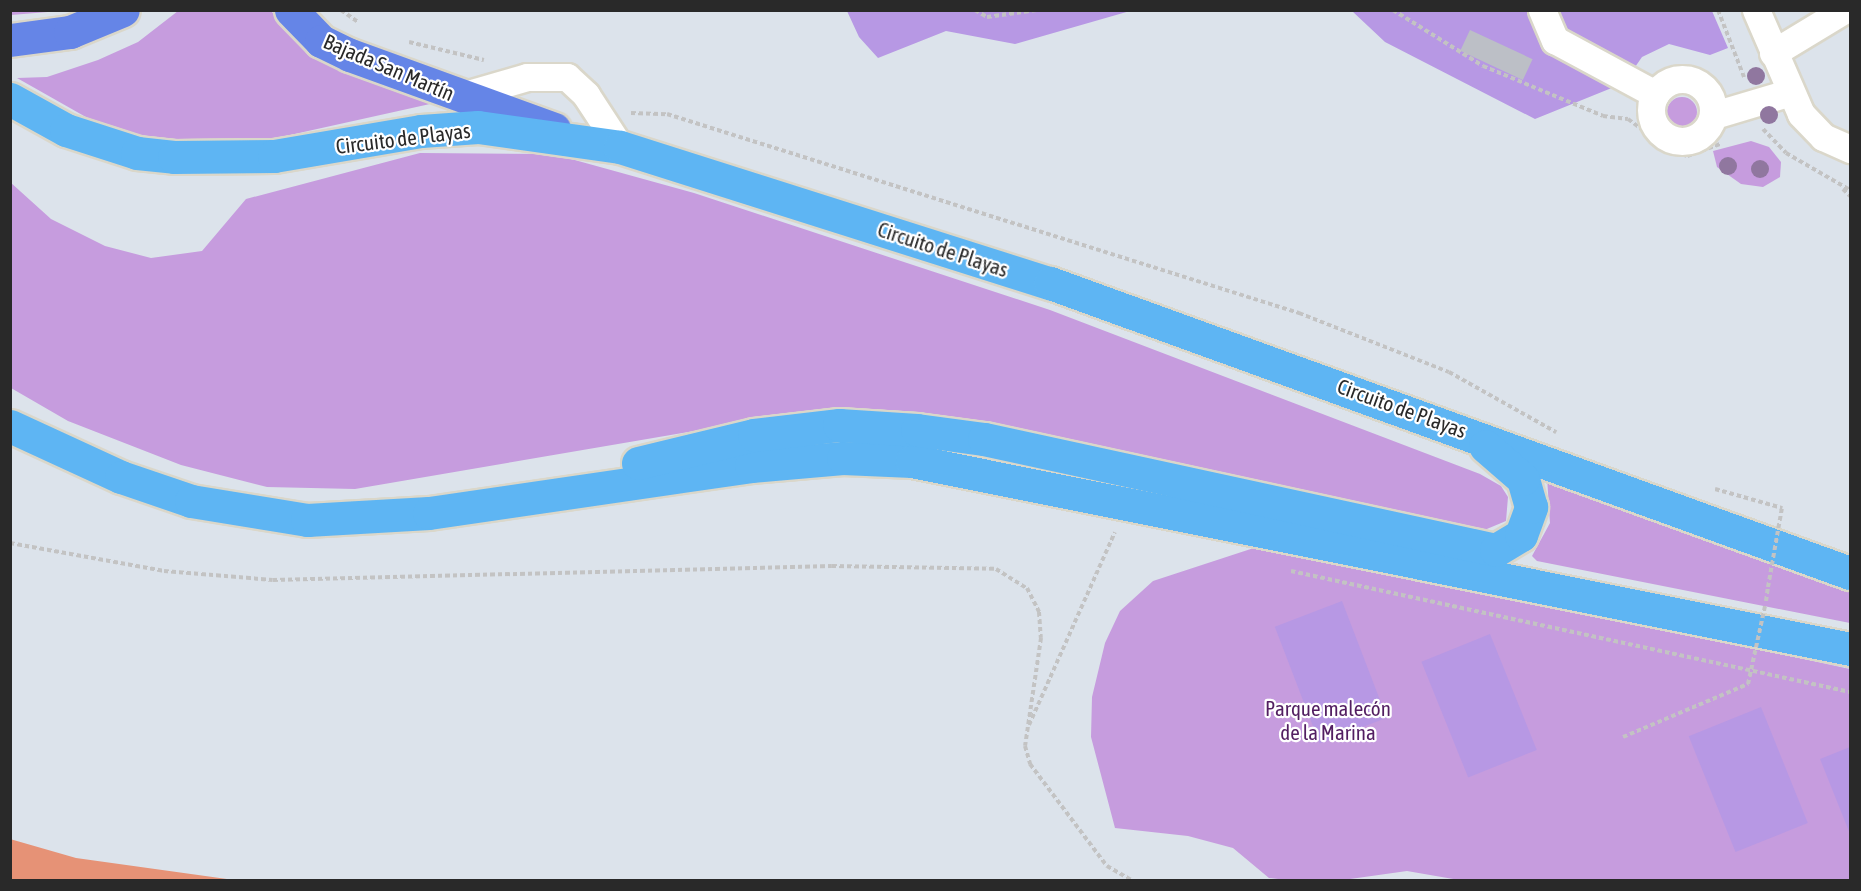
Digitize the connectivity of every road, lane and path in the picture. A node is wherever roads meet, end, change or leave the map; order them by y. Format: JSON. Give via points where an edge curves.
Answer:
{"nodes":[{"id":1,"x":123,"y":10,"type":"edge"},
{"id":2,"x":291,"y":10,"type":"edge"},
{"id":3,"x":341,"y":10,"type":"edge"},
{"id":4,"x":975,"y":10,"type":"edge"},
{"id":5,"x":1037,"y":10,"type":"edge"},
{"id":6,"x":1394,"y":10,"type":"edge"},
{"id":7,"x":1542,"y":10,"type":"edge"},
{"id":8,"x":1718,"y":10,"type":"edge"},
{"id":9,"x":1756,"y":10,"type":"edge"},
{"id":10,"x":1844,"y":10,"type":"edge"},
{"id":11,"x":363,"y":26,"type":"dead end"},
{"id":12,"x":400,"y":39,"type":"dead end"},
{"id":13,"x":10,"y":40,"type":"edge"},
{"id":14,"x":1773,"y":53,"type":"junction"},
{"id":15,"x":527,"y":77,"type":"junction"},
{"id":16,"x":1791,"y":92,"type":"junction"},
{"id":17,"x":1655,"y":94,"type":"junction"},
{"id":18,"x":458,"y":97,"type":"junction"},
{"id":19,"x":10,"y":99,"type":"edge"},
{"id":20,"x":594,"y":106,"type":"junction"},
{"id":21,"x":1714,"y":115,"type":"junction"},
{"id":22,"x":1756,"y":120,"type":"junction"},
{"id":23,"x":1734,"y":137,"type":"dead end"},
{"id":24,"x":609,"y":145,"type":"junction"},
{"id":25,"x":1851,"y":149,"type":"edge"},
{"id":26,"x":1840,"y":187,"type":"junction"},
{"id":27,"x":1851,"y":190,"type":"edge"},
{"id":28,"x":1851,"y":196,"type":"edge"},
{"id":29,"x":10,"y":426,"type":"edge"},
{"id":30,"x":1467,"y":431,"type":"junction"},
{"id":31,"x":1566,"y":437,"type":"dead end"},
{"id":32,"x":1708,"y":487,"type":"dead end"},
{"id":33,"x":497,"y":501,"type":"junction"},
{"id":34,"x":1118,"y":527,"type":"dead end"},
{"id":35,"x":10,"y":543,"type":"edge"},
{"id":36,"x":1287,"y":570,"type":"dead end"},
{"id":37,"x":1851,"y":573,"type":"edge"},
{"id":38,"x":1851,"y":649,"type":"edge"},
{"id":39,"x":1851,"y":692,"type":"edge"},
{"id":40,"x":1027,"y":730,"type":"junction"},
{"id":41,"x":1623,"y":737,"type":"dead end"},
{"id":42,"x":1131,"y":880,"type":"edge"}],
"edges":[{"from":1,"to":13,"type":"main road","via":[[70,32]]},
{"from":2,"to":18,"type":"main road","name":"Bajada San Martín","via":[[321,41]]},
{"from":3,"to":11,"type":"path"},
{"from":4,"to":5,"type":"path","via":[[987,17]]},
{"from":6,"to":23,"type":"path","via":[[1482,66],[1604,116],[1628,119],[1668,149],[1701,154]]},
{"from":7,"to":17,"type":"street","via":[[1555,40]]},
{"from":8,"to":22,"type":"path"},
{"from":9,"to":14,"type":"street"},
{"from":10,"to":14,"type":"street"},
{"from":12,"to":15,"type":"path","via":[[524,70]]},
{"from":14,"to":16,"type":"street"},
{"from":15,"to":18,"type":"street"},
{"from":15,"to":20,"type":"street","via":[[567,77]]},
{"from":16,"to":22,"type":"street"},
{"from":16,"to":25,"type":"street","via":[[1811,126]]},
{"from":17,"to":21,"type":"street","via":[[1672,80],[1694,80],[1710,94]]},
{"from":17,"to":21,"type":"street","via":[[1651,115],[1672,139],[1703,134]]},
{"from":18,"to":24,"type":"main road","name":"Bajada San Martín"},
{"from":19,"to":24,"type":"highway","name":"Circuito de Playas","via":[[66,130],[137,153],[174,157],[274,156],[446,128],[502,129]]},
{"from":20,"to":24,"type":"street"},
{"from":20,"to":31,"type":"path","via":[[667,114],[1299,313],[1449,372]]},
{"from":21,"to":22,"type":"street"},
{"from":22,"to":26,"type":"path","via":[[1786,153]]},
{"from":24,"to":30,"type":"highway","name":"Circuito de Playas","via":[[1050,283]]},
{"from":26,"to":27,"type":"path"},
{"from":26,"to":28,"type":"path"},
{"from":29,"to":33,"type":"highway","via":[[121,477],[261,517],[359,521]]},
{"from":30,"to":33,"type":"highway","via":[[1513,469],[1530,492],[1525,528],[1496,549],[984,439],[839,425],[754,435]]},
{"from":30,"to":37,"type":"highway","name":"Circuito de Playas"},
{"from":32,"to":41,"type":"path","bridge":true,"via":[[1782,508],[1749,684]]},
{"from":33,"to":38,"type":"highway","via":[[751,466],[843,458],[912,461]]},
{"from":34,"to":40,"type":"path"},
{"from":35,"to":40,"type":"path","via":[[164,571],[273,580],[832,566],[996,569],[1027,588],[1039,612],[1041,638]]},
{"from":36,"to":39,"type":"path"},
{"from":40,"to":42,"type":"path","via":[[1030,764],[1107,866]]}]}
